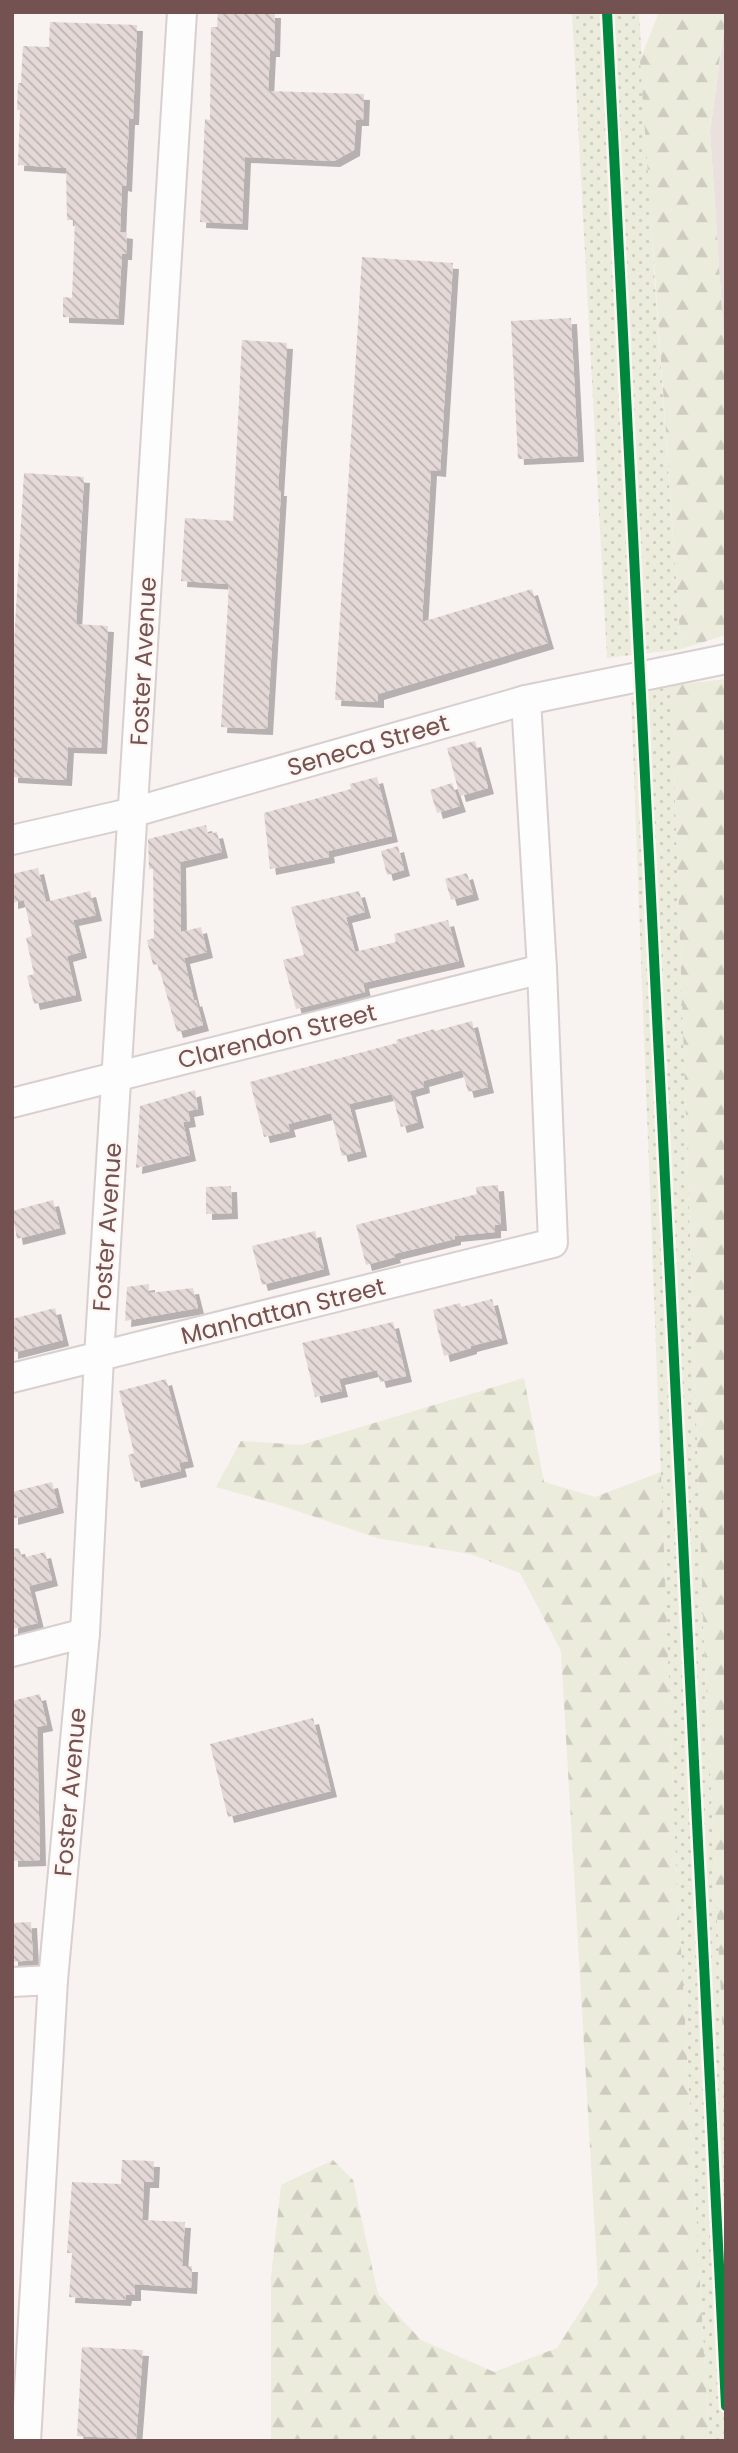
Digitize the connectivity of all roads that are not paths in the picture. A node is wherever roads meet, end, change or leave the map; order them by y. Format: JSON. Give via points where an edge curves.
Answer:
{"nodes":[{"id":1,"x":182,"y":12,"type":"edge"},
{"id":2,"x":726,"y":659,"type":"edge"},
{"id":3,"x":526,"y":700,"type":"junction"},
{"id":4,"x":134,"y":812,"type":"junction"},
{"id":5,"x":12,"y":840,"type":"edge"},
{"id":6,"x":542,"y":970,"type":"junction"},
{"id":7,"x":117,"y":1077,"type":"junction"},
{"id":8,"x":12,"y":1103,"type":"edge"},
{"id":9,"x":99,"y":1357,"type":"junction"},
{"id":10,"x":12,"y":1378,"type":"edge"},
{"id":11,"x":85,"y":1633,"type":"junction"},
{"id":12,"x":12,"y":1652,"type":"edge"},
{"id":13,"x":52,"y":1980,"type":"junction"},
{"id":14,"x":12,"y":1982,"type":"edge"},
{"id":15,"x":26,"y":2441,"type":"edge"}],
"edges":[{"from":1,"to":4,"type":"street","name":"Foster Avenue"},
{"from":2,"to":3,"type":"street","name":"Seneca Street"},
{"from":3,"to":4,"type":"street","name":"Seneca Street"},
{"from":3,"to":6,"type":"street"},
{"from":4,"to":5,"type":"street","name":"Seneca Street"},
{"from":4,"to":7,"type":"street","name":"Foster Avenue"},
{"from":6,"to":7,"type":"street","name":"Clarendon Street"},
{"from":6,"to":9,"type":"street","name":"Manhattan Street","via":[[553,1243]]},
{"from":7,"to":8,"type":"street","name":"Clarendon Street"},
{"from":7,"to":9,"type":"street","name":"Foster Avenue"},
{"from":9,"to":10,"type":"street","name":"Manhattan Street"},
{"from":9,"to":11,"type":"street","name":"Foster Avenue"},
{"from":11,"to":12,"type":"street"},
{"from":11,"to":13,"type":"street","name":"Foster Avenue"},
{"from":13,"to":14,"type":"street"},
{"from":13,"to":15,"type":"street","name":"Foster Avenue"}]}
